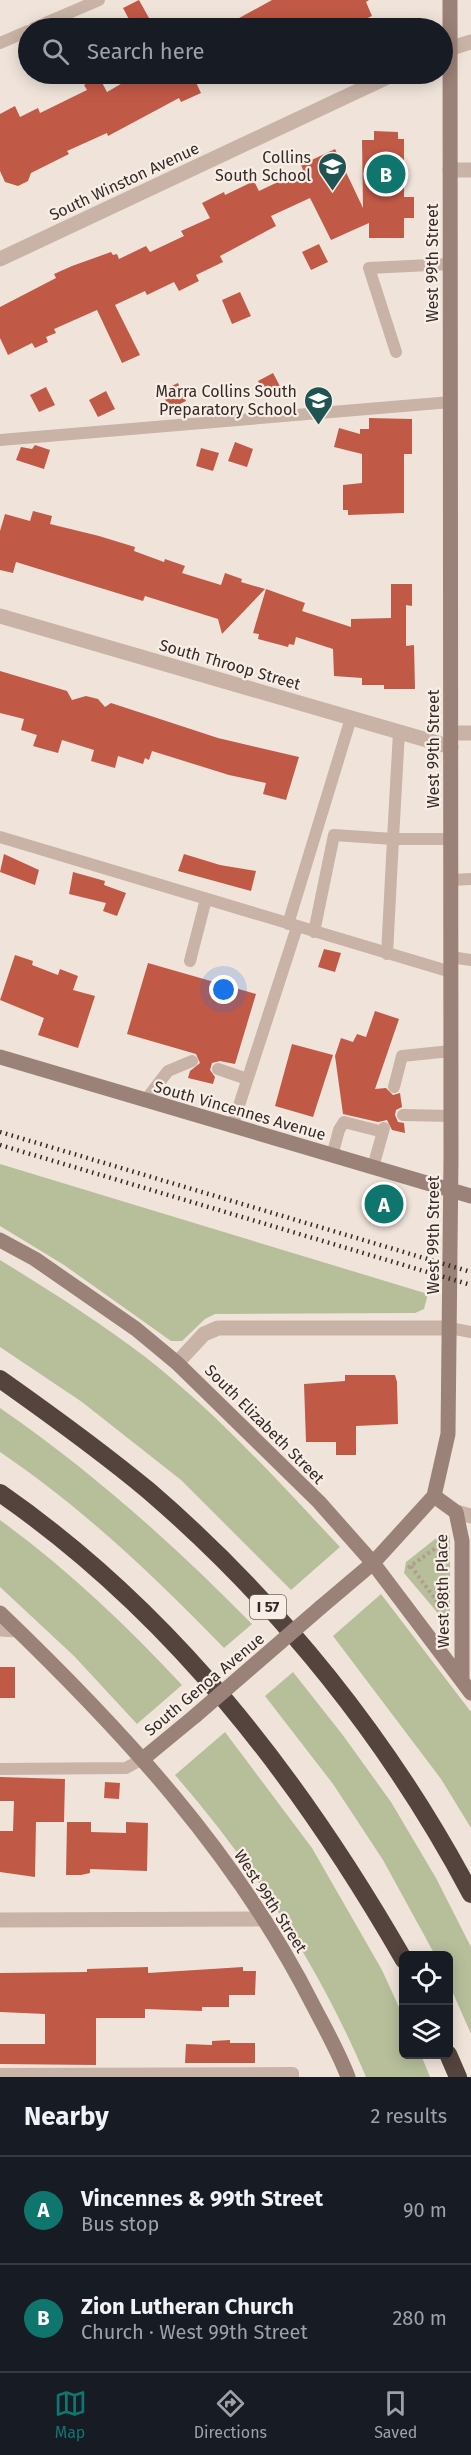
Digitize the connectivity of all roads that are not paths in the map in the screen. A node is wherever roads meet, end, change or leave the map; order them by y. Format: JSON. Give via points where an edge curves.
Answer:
{"nodes":[{"id":1,"x":99,"y":0,"type":"edge"},
{"id":2,"x":450,"y":0,"type":"edge"},
{"id":3,"x":57,"y":18,"type":"edge"},
{"id":4,"x":449,"y":18,"type":"edge"},
{"id":5,"x":18,"y":35,"type":"edge"},
{"id":6,"x":471,"y":42,"type":"edge"},
{"id":7,"x":0,"y":43,"type":"edge"},
{"id":8,"x":453,"y":47,"type":"edge"},
{"id":9,"x":373,"y":84,"type":"edge"},
{"id":10,"x":447,"y":84,"type":"edge"},
{"id":11,"x":450,"y":170,"type":"junction"},
{"id":12,"x":471,"y":170,"type":"edge"},
{"id":13,"x":0,"y":259,"type":"edge"},
{"id":14,"x":450,"y":264,"type":"junction"},
{"id":15,"x":396,"y":352,"type":"dead end"},
{"id":16,"x":451,"y":402,"type":"junction"},
{"id":17,"x":0,"y":440,"type":"edge"},
{"id":18,"x":0,"y":616,"type":"edge"},
{"id":19,"x":351,"y":718,"type":"junction"},
{"id":20,"x":399,"y":732,"type":"junction"},
{"id":21,"x":471,"y":732,"type":"edge"},
{"id":22,"x":451,"y":740,"type":"junction"},
{"id":23,"x":0,"y":837,"type":"edge"},
{"id":24,"x":451,"y":839,"type":"junction"},
{"id":25,"x":393,"y":840,"type":"junction"},
{"id":26,"x":451,"y":879,"type":"junction"},
{"id":27,"x":471,"y":879,"type":"edge"},
{"id":28,"x":206,"y":899,"type":"junction"},
{"id":29,"x":292,"y":925,"type":"junction"},
{"id":30,"x":314,"y":932,"type":"junction"},
{"id":31,"x":387,"y":954,"type":"junction"},
{"id":32,"x":451,"y":957,"type":"junction"},
{"id":33,"x":471,"y":960,"type":"edge"},
{"id":34,"x":190,"y":961,"type":"dead end"},
{"id":35,"x":451,"y":972,"type":"junction"},
{"id":36,"x":451,"y":1051,"type":"junction"},
{"id":37,"x":0,"y":1057,"type":"edge"},
{"id":38,"x":192,"y":1061,"type":"dead end"},
{"id":39,"x":218,"y":1069,"type":"dead end"},
{"id":40,"x":247,"y":1079,"type":"junction"},
{"id":41,"x":394,"y":1087,"type":"dead end"},
{"id":42,"x":145,"y":1101,"type":"junction"},
{"id":43,"x":403,"y":1114,"type":"dead end"},
{"id":44,"x":451,"y":1116,"type":"junction"},
{"id":45,"x":232,"y":1127,"type":"junction"},
{"id":46,"x":332,"y":1156,"type":"junction"},
{"id":47,"x":373,"y":1167,"type":"junction"},
{"id":48,"x":451,"y":1189,"type":"junction"},
{"id":49,"x":471,"y":1196,"type":"edge"},
{"id":50,"x":0,"y":1240,"type":"edge"},
{"id":51,"x":450,"y":1328,"type":"junction"},
{"id":52,"x":471,"y":1332,"type":"edge"},
{"id":53,"x":177,"y":1363,"type":"junction"},
{"id":54,"x":0,"y":1379,"type":"edge"},
{"id":55,"x":0,"y":1493,"type":"edge"},
{"id":56,"x":434,"y":1496,"type":"junction"},
{"id":57,"x":456,"y":1512,"type":"junction"},
{"id":58,"x":471,"y":1516,"type":"edge"},
{"id":59,"x":373,"y":1563,"type":"junction"},
{"id":60,"x":0,"y":1613,"type":"edge"},
{"id":61,"x":0,"y":1629,"type":"edge"},
{"id":62,"x":17,"y":1630,"type":"junction"},
{"id":63,"x":467,"y":1687,"type":"edge"},
{"id":64,"x":144,"y":1758,"type":"junction"},
{"id":65,"x":0,"y":1769,"type":"edge"},
{"id":66,"x":471,"y":1894,"type":"edge"},
{"id":67,"x":264,"y":1919,"type":"junction"},
{"id":68,"x":0,"y":1920,"type":"edge"},
{"id":69,"x":399,"y":1951,"type":"edge"},
{"id":70,"x":450,"y":2059,"type":"edge"},
{"id":71,"x":0,"y":2074,"type":"edge"},
{"id":72,"x":293,"y":2077,"type":"edge"},
{"id":73,"x":348,"y":2077,"type":"edge"},
{"id":74,"x":458,"y":2077,"type":"edge"}],
"edges":[{"from":1,"to":3,"type":"lane"},
{"from":2,"to":4,"type":"street","name":"West 99th Street"},
{"from":5,"to":7,"type":"lane"},
{"from":6,"to":8,"type":"street"},
{"from":9,"to":13,"type":"street","name":"South Winston Avenue"},
{"from":10,"to":11,"type":"street","name":"West 99th Street"},
{"from":11,"to":12,"type":"street"},
{"from":11,"to":14,"type":"street","name":"West 99th Street"},
{"from":14,"to":15,"type":"lane","via":[[369,268]]},
{"from":14,"to":16,"type":"street","name":"West 99th Street"},
{"from":16,"to":17,"type":"lane"},
{"from":16,"to":22,"type":"street","name":"West 99th Street"},
{"from":18,"to":19,"type":"street","name":"South Throop Street"},
{"from":19,"to":20,"type":"street","name":"South Throop Street"},
{"from":19,"to":29,"type":"lane"},
{"from":20,"to":22,"type":"street","name":"South Throop Street"},
{"from":20,"to":25,"type":"lane"},
{"from":21,"to":22,"type":"street","name":"South Throop Street"},
{"from":22,"to":24,"type":"street","name":"West 99th Street"},
{"from":23,"to":28,"type":"lane"},
{"from":24,"to":25,"type":"lane"},
{"from":24,"to":26,"type":"street","name":"West 99th Street"},
{"from":25,"to":30,"type":"lane","via":[[334,835]]},
{"from":25,"to":31,"type":"lane"},
{"from":26,"to":27,"type":"lane"},
{"from":26,"to":32,"type":"street","name":"West 99th Street"},
{"from":28,"to":29,"type":"lane"},
{"from":28,"to":34,"type":"lane"},
{"from":29,"to":30,"type":"lane"},
{"from":29,"to":40,"type":"lane"},
{"from":30,"to":31,"type":"lane"},
{"from":31,"to":35,"type":"lane"},
{"from":32,"to":33,"type":"lane"},
{"from":32,"to":35,"type":"street","name":"West 99th Street"},
{"from":35,"to":36,"type":"street","name":"West 99th Street"},
{"from":36,"to":41,"type":"lane","via":[[402,1056]]},
{"from":36,"to":44,"type":"street","name":"West 99th Street"},
{"from":37,"to":42,"type":"street","name":"South Vincennes Avenue"},
{"from":38,"to":42,"type":"lane","via":[[168,1071]]},
{"from":39,"to":40,"type":"lane"},
{"from":40,"to":45,"type":"lane"},
{"from":42,"to":45,"type":"street","name":"South Vincennes Avenue"},
{"from":43,"to":44,"type":"lane"},
{"from":44,"to":48,"type":"street","name":"West 99th Street"},
{"from":45,"to":46,"type":"street","name":"South Vincennes Avenue"},
{"from":46,"to":47,"type":"street","name":"South Vincennes Avenue"},
{"from":46,"to":47,"type":"lane","via":[[344,1122],[383,1130]]},
{"from":47,"to":48,"type":"street","name":"South Vincennes Avenue"},
{"from":48,"to":49,"type":"street","name":"South Vincennes Avenue"},
{"from":48,"to":51,"type":"street","name":"West 99th Street"},
{"from":50,"to":53,"type":"street","name":"South Elizabeth Street","via":[[35,1259],[136,1329]]},
{"from":51,"to":52,"type":"lane"},
{"from":51,"to":53,"type":"street","via":[[218,1328],[204,1334]]},
{"from":51,"to":56,"type":"street","name":"West 99th Street","via":[[448,1434]]},
{"from":53,"to":59,"type":"street","name":"South Elizabeth Street","via":[[319,1502]]},
{"from":54,"to":66,"type":"highway","number":"I 57","via":[[84,1438],[150,1492],[290,1630],[364,1722],[416,1797]]},
{"from":55,"to":69,"type":"highway","via":[[134,1600],[243,1720],[308,1806]]},
{"from":56,"to":57,"type":"street","name":"West 98th Place"},
{"from":56,"to":59,"type":"street","name":"South Genoa Avenue"},
{"from":57,"to":58,"type":"street"},
{"from":57,"to":63,"type":"street","name":"West 98th Place","via":[[462,1540]]},
{"from":59,"to":63,"type":"street","name":"South Elizabeth Street"},
{"from":59,"to":64,"type":"street","name":"South Genoa Avenue","bridge":true},
{"from":60,"to":62,"type":"street","name":"South Genoa Avenue"},
{"from":61,"to":62,"type":"street"},
{"from":62,"to":64,"type":"street","name":"South Genoa Avenue"},
{"from":64,"to":65,"type":"lane","via":[[126,1768]]},
{"from":64,"to":67,"type":"street","name":"West 99th Street","via":[[206,1836]]},
{"from":67,"to":68,"type":"street"},
{"from":67,"to":73,"type":"street","name":"West 99th Street","via":[[297,1974]]},
{"from":70,"to":74,"type":"highway"},
{"from":71,"to":72,"type":"lane","via":[[293,2073]]}]}
